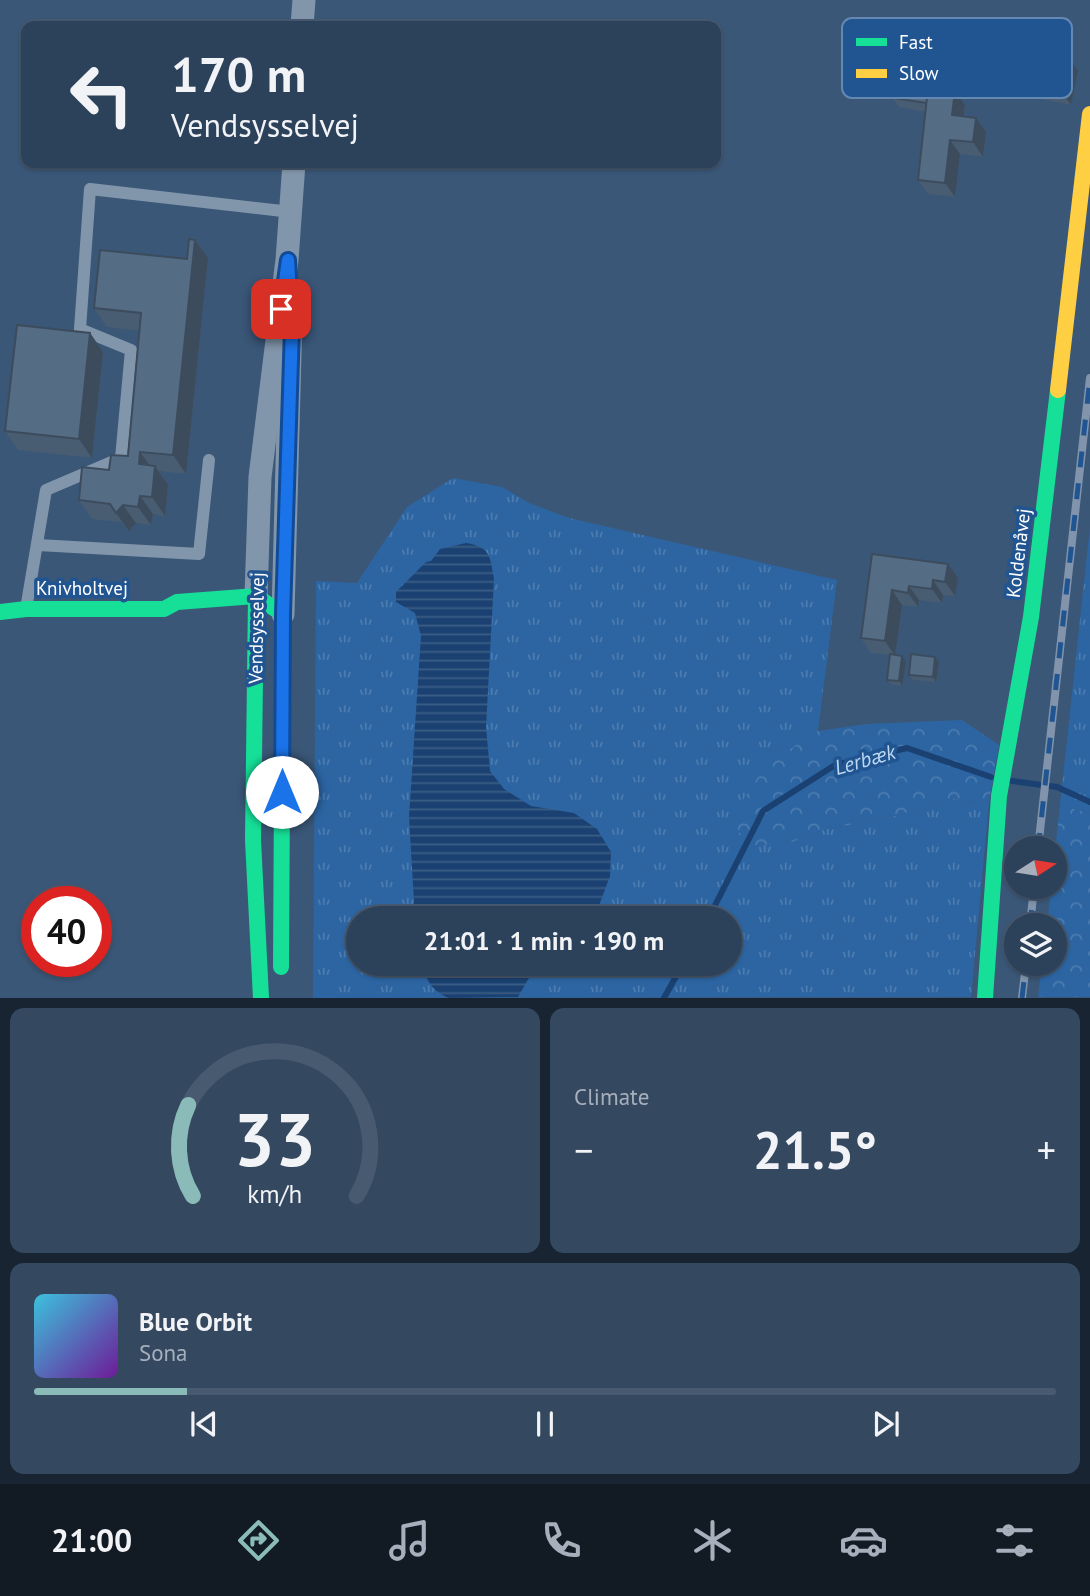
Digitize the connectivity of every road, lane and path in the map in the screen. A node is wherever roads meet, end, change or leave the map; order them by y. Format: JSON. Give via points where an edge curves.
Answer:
{"nodes":[{"id":1,"x":304,"y":0,"type":"edge"},
{"id":2,"x":302,"y":21,"type":"edge"},
{"id":3,"x":1090,"y":114,"type":"edge"},
{"id":4,"x":294,"y":168,"type":"edge"},
{"id":5,"x":290,"y":212,"type":"junction"},
{"id":6,"x":288,"y":260,"type":"junction"},
{"id":7,"x":209,"y":460,"type":"dead end"},
{"id":8,"x":38,"y":545,"type":"junction"},
{"id":9,"x":256,"y":596,"type":"junction"},
{"id":10,"x":164,"y":608,"type":"junction"},
{"id":11,"x":26,"y":609,"type":"junction"},
{"id":12,"x":0,"y":612,"type":"edge"},
{"id":13,"x":283,"y":614,"type":"junction"},
{"id":14,"x":188,"y":617,"type":"dead end"},
{"id":15,"x":250,"y":625,"type":"junction"},
{"id":16,"x":281,"y":984,"type":"dead end"},
{"id":17,"x":261,"y":998,"type":"edge"},
{"id":18,"x":985,"y":998,"type":"edge"}],
"edges":[{"from":1,"to":2,"type":"street"},
{"from":3,"to":18,"type":"street","name":"Koldenåvej","via":[[1032,604],[999,796]]},
{"from":4,"to":5,"type":"street","name":"Vendsysselvej"},
{"from":5,"to":6,"type":"street","name":"Vendsysselvej"},
{"from":5,"to":8,"type":"lane","via":[[90,189],[80,329],[131,350],[121,458],[46,491]]},
{"from":6,"to":9,"type":"street","name":"Vendsysselvej","via":[[260,477]]},
{"from":6,"to":13,"type":"street","name":"Vendsysselvej","via":[[292,328]]},
{"from":7,"to":8,"type":"lane","via":[[199,554]]},
{"from":8,"to":11,"type":"lane"},
{"from":9,"to":10,"type":"street","name":"Knivholtvej","via":[[177,602]]},
{"from":9,"to":13,"type":"street"},
{"from":9,"to":15,"type":"street","name":"Vendsysselvej"},
{"from":10,"to":11,"type":"street","name":"Knivholtvej"},
{"from":10,"to":14,"type":"street","name":"Knivholtvej","via":[[177,617]]},
{"from":11,"to":12,"type":"street","name":"Knivholtvej"},
{"from":13,"to":15,"type":"street"},
{"from":13,"to":16,"type":"street","name":"Vendsysselvej"},
{"from":15,"to":17,"type":"street","name":"Vendsysselvej"}]}
